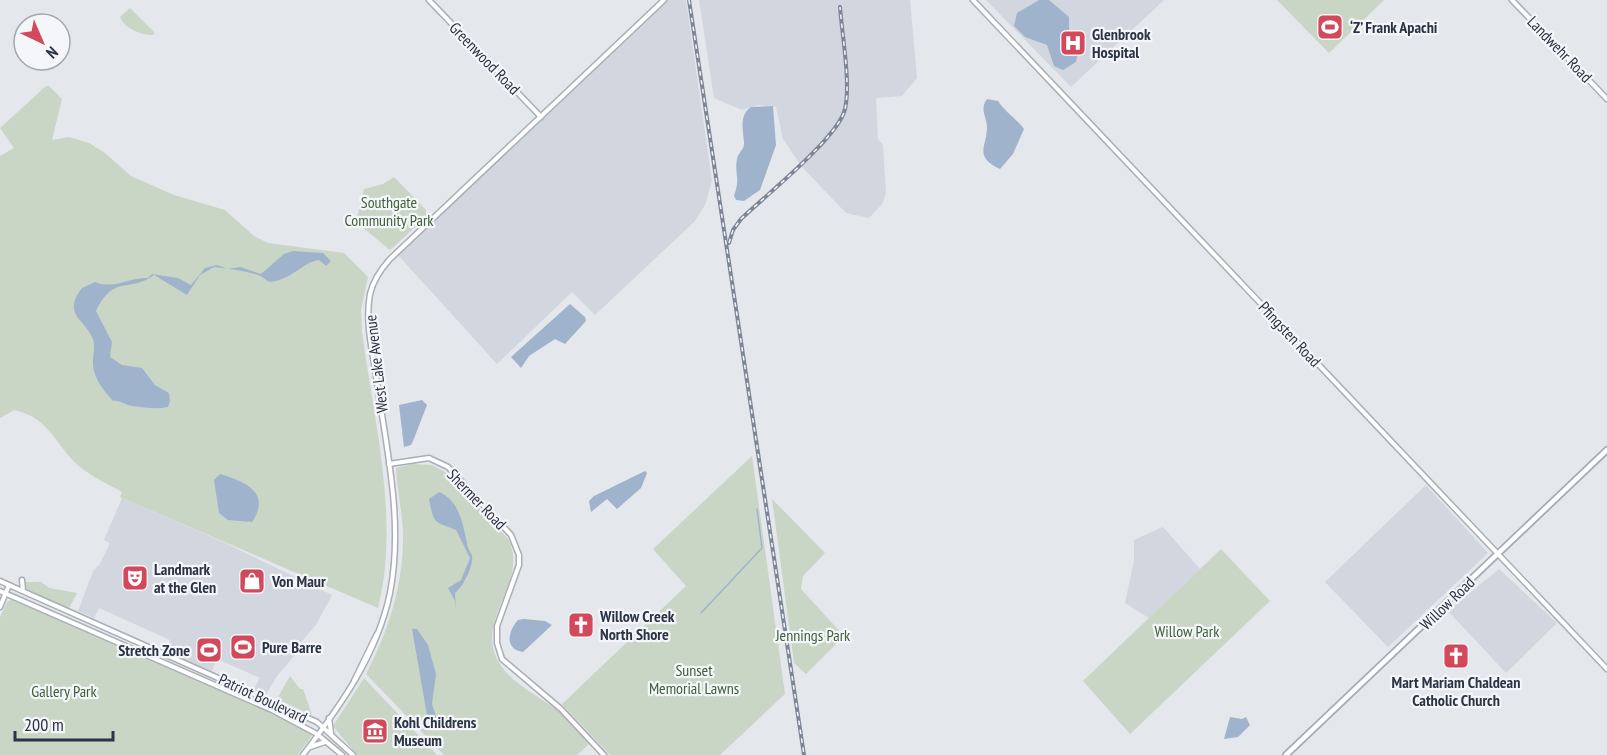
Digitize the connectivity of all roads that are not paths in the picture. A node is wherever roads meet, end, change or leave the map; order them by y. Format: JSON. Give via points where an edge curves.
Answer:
{"nodes":[{"id":1,"x":429,"y":0,"type":"edge"},
{"id":2,"x":664,"y":0,"type":"edge"},
{"id":3,"x":972,"y":0,"type":"edge"},
{"id":4,"x":1512,"y":0,"type":"edge"},
{"id":5,"x":1607,"y":99,"type":"edge"},
{"id":6,"x":541,"y":117,"type":"junction"},
{"id":7,"x":1607,"y":450,"type":"edge"},
{"id":8,"x":389,"y":464,"type":"junction"},
{"id":9,"x":1498,"y":554,"type":"junction"},
{"id":10,"x":22,"y":580,"type":"dead end"},
{"id":11,"x":0,"y":581,"type":"edge"},
{"id":12,"x":7,"y":584,"type":"junction"},
{"id":13,"x":23,"y":591,"type":"junction"},
{"id":14,"x":2,"y":592,"type":"edge"},
{"id":15,"x":0,"y":607,"type":"edge"},
{"id":16,"x":1607,"y":669,"type":"edge"},
{"id":17,"x":328,"y":718,"type":"junction"},
{"id":18,"x":322,"y":726,"type":"junction"},
{"id":19,"x":317,"y":734,"type":"junction"},
{"id":20,"x":332,"y":734,"type":"junction"},
{"id":21,"x":327,"y":742,"type":"junction"},
{"id":22,"x":307,"y":749,"type":"junction"},
{"id":23,"x":303,"y":755,"type":"edge"},
{"id":24,"x":342,"y":755,"type":"edge"},
{"id":25,"x":353,"y":755,"type":"edge"},
{"id":26,"x":604,"y":755,"type":"edge"},
{"id":27,"x":1286,"y":755,"type":"edge"}],
"edges":[{"from":1,"to":6,"type":"main road","name":"Greenwood Road"},
{"from":2,"to":6,"type":"main road","name":"West Lake Avenue"},
{"from":3,"to":9,"type":"main road","name":"Pfingsten Road"},
{"from":4,"to":5,"type":"main road","name":"Landwehr Road"},
{"from":6,"to":8,"type":"main road","name":"West Lake Avenue","via":[[393,257],[375,281],[370,294],[370,331]]},
{"from":7,"to":9,"type":"main road","name":"Willow Road"},
{"from":8,"to":17,"type":"main road","name":"West Lake Avenue","via":[[396,524],[390,593],[368,660]]},
{"from":8,"to":26,"type":"main road","name":"Shermer Road","via":[[416,459],[440,462],[511,535],[519,565],[497,626],[499,651],[506,665],[561,709]]},
{"from":9,"to":16,"type":"main road","name":"Pfingsten Road"},
{"from":9,"to":27,"type":"main road","name":"Willow Road"},
{"from":10,"to":13,"type":"main road"},
{"from":11,"to":12,"type":"main road","name":"Patriot Boulevard"},
{"from":12,"to":13,"type":"main road","name":"Patriot Boulevard"},
{"from":12,"to":14,"type":"main road"},
{"from":13,"to":18,"type":"main road","name":"Patriot Boulevard"},
{"from":14,"to":15,"type":"main road"},
{"from":14,"to":19,"type":"main road","name":"Patriot Boulevard"},
{"from":17,"to":18,"type":"main road","name":"West Lake Avenue"},
{"from":17,"to":20,"type":"main road"},
{"from":18,"to":19,"type":"main road","name":"West Lake Avenue"},
{"from":18,"to":20,"type":"main road","name":"Patriot Boulevard"},
{"from":19,"to":21,"type":"main road","name":"Patriot Boulevard"},
{"from":19,"to":22,"type":"main road","name":"West Lake Avenue"},
{"from":20,"to":25,"type":"main road","name":"Patriot Boulevard"},
{"from":21,"to":22,"type":"main road"},
{"from":21,"to":24,"type":"main road","name":"Patriot Boulevard"},
{"from":22,"to":23,"type":"main road","name":"West Lake Avenue"}]}
